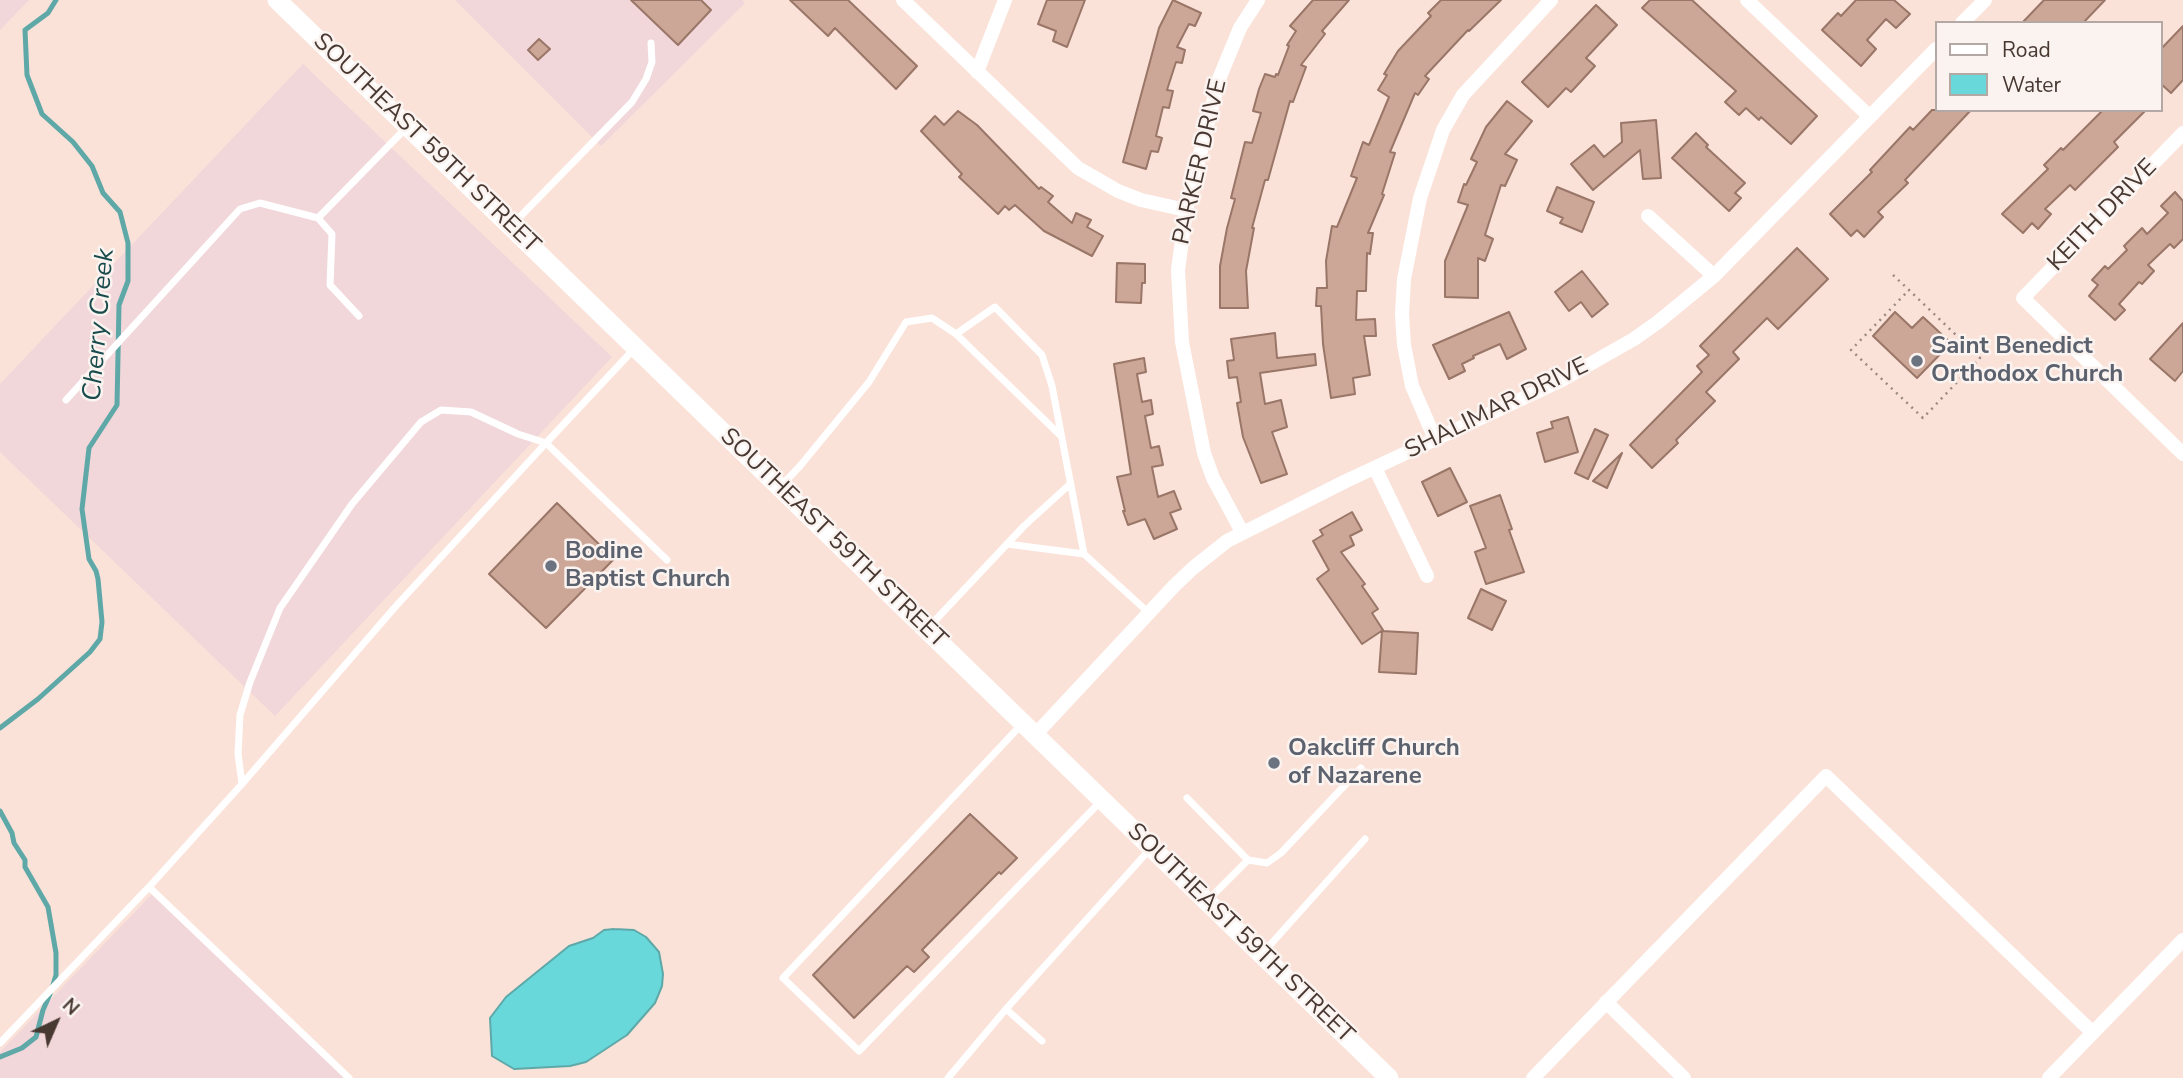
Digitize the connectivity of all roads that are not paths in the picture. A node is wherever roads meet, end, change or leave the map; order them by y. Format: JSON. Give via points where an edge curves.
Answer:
{"nodes":[{"id":1,"x":277,"y":0,"type":"edge"},
{"id":2,"x":903,"y":0,"type":"edge"},
{"id":3,"x":1005,"y":0,"type":"edge"},
{"id":4,"x":1258,"y":0,"type":"edge"},
{"id":5,"x":1551,"y":0,"type":"edge"},
{"id":6,"x":1747,"y":0,"type":"edge"},
{"id":7,"x":1985,"y":0,"type":"edge"},
{"id":8,"x":1964,"y":21,"type":"edge"},
{"id":9,"x":651,"y":43,"type":"dead end"},
{"id":10,"x":1934,"y":51,"type":"edge"},
{"id":11,"x":977,"y":72,"type":"junction"},
{"id":12,"x":1869,"y":116,"type":"junction"},
{"id":13,"x":407,"y":127,"type":"junction"},
{"id":14,"x":2183,"y":133,"type":"edge"},
{"id":15,"x":1186,"y":210,"type":"junction"},
{"id":16,"x":1648,"y":216,"type":"dead end"},
{"id":17,"x":318,"y":218,"type":"junction"},
{"id":18,"x":510,"y":226,"type":"junction"},
{"id":19,"x":1714,"y":276,"type":"junction"},
{"id":20,"x":359,"y":316,"type":"dead end"},
{"id":21,"x":956,"y":334,"type":"junction"},
{"id":22,"x":635,"y":348,"type":"junction"},
{"id":23,"x":66,"y":400,"type":"dead end"},
{"id":24,"x":2183,"y":431,"type":"edge"},
{"id":25,"x":1061,"y":436,"type":"junction"},
{"id":26,"x":1435,"y":439,"type":"junction"},
{"id":27,"x":546,"y":443,"type":"junction"},
{"id":28,"x":2172,"y":443,"type":"junction"},
{"id":29,"x":2183,"y":454,"type":"edge"},
{"id":30,"x":1375,"y":468,"type":"junction"},
{"id":31,"x":1069,"y":485,"type":"junction"},
{"id":32,"x":779,"y":487,"type":"junction"},
{"id":33,"x":1242,"y":532,"type":"junction"},
{"id":34,"x":1007,"y":544,"type":"junction"},
{"id":35,"x":1084,"y":554,"type":"junction"},
{"id":36,"x":667,"y":560,"type":"dead end"},
{"id":37,"x":1427,"y":576,"type":"dead end"},
{"id":38,"x":1149,"y":613,"type":"junction"},
{"id":39,"x":926,"y":630,"type":"junction"},
{"id":40,"x":1029,"y":729,"type":"junction"},
{"id":41,"x":1361,"y":768,"type":"dead end"},
{"id":42,"x":242,"y":784,"type":"junction"},
{"id":43,"x":1187,"y":798,"type":"dead end"},
{"id":44,"x":1102,"y":800,"type":"junction"},
{"id":45,"x":1364,"y":839,"type":"dead end"},
{"id":46,"x":1151,"y":848,"type":"junction"},
{"id":47,"x":1248,"y":860,"type":"junction"},
{"id":48,"x":149,"y":887,"type":"junction"},
{"id":49,"x":1207,"y":902,"type":"junction"},
{"id":50,"x":2183,"y":940,"type":"edge"},
{"id":51,"x":1261,"y":954,"type":"junction"},
{"id":52,"x":1606,"y":1002,"type":"junction"},
{"id":53,"x":1006,"y":1009,"type":"junction"},
{"id":54,"x":2093,"y":1033,"type":"junction"},
{"id":55,"x":1042,"y":1041,"type":"dead end"},
{"id":56,"x":0,"y":1043,"type":"edge"},
{"id":57,"x":349,"y":1078,"type":"edge"},
{"id":58,"x":948,"y":1078,"type":"edge"},
{"id":59,"x":1389,"y":1078,"type":"edge"},
{"id":60,"x":1533,"y":1078,"type":"edge"},
{"id":61,"x":1684,"y":1078,"type":"edge"},
{"id":62,"x":2049,"y":1078,"type":"edge"}],
"edges":[{"from":1,"to":13,"type":"main road","name":"SOUTHEAST 59TH STREET"},
{"from":2,"to":11,"type":"street"},
{"from":3,"to":11,"type":"street"},
{"from":4,"to":15,"type":"street","name":"PARKER DRIVE","via":[[1219,79]]},
{"from":5,"to":26,"type":"street","via":[[1463,95],[1443,130],[1420,198],[1404,279],[1404,345],[1412,386]]},
{"from":6,"to":12,"type":"street"},
{"from":7,"to":8,"type":"street"},
{"from":9,"to":18,"type":"lane","via":[[652,62],[632,102]]},
{"from":10,"to":12,"type":"street","name":"SHALIMAR DRIVE"},
{"from":11,"to":15,"type":"street","via":[[1097,181],[1141,200]]},
{"from":12,"to":19,"type":"street","name":"SHALIMAR DRIVE"},
{"from":13,"to":17,"type":"lane"},
{"from":13,"to":18,"type":"main road","name":"SOUTHEAST 59TH STREET"},
{"from":14,"to":28,"type":"street","name":"KEITH DRIVE","via":[[2023,298]]},
{"from":15,"to":33,"type":"street","name":"PARKER DRIVE","via":[[1178,299],[1186,366],[1204,453]]},
{"from":16,"to":19,"type":"street"},
{"from":17,"to":20,"type":"lane","via":[[332,234],[330,285]]},
{"from":17,"to":23,"type":"lane","via":[[260,203],[240,209]]},
{"from":18,"to":22,"type":"main road","name":"SOUTHEAST 59TH STREET"},
{"from":19,"to":26,"type":"street","name":"SHALIMAR DRIVE","via":[[1658,322],[1607,355]]},
{"from":21,"to":25,"type":"lane"},
{"from":21,"to":25,"type":"lane","via":[[995,307],[1042,355]]},
{"from":21,"to":32,"type":"lane","via":[[932,318],[906,322],[869,382]]},
{"from":22,"to":27,"type":"lane"},
{"from":22,"to":32,"type":"main road","name":"SOUTHEAST 59TH STREET"},
{"from":24,"to":28,"type":"street"},
{"from":25,"to":31,"type":"lane"},
{"from":26,"to":30,"type":"street","name":"SHALIMAR DRIVE"},
{"from":27,"to":36,"type":"lane"},
{"from":27,"to":42,"type":"lane"},
{"from":27,"to":42,"type":"lane","via":[[471,412],[440,410],[421,422],[352,505],[280,608],[240,715]]},
{"from":28,"to":29,"type":"street"},
{"from":30,"to":33,"type":"street","name":"SHALIMAR DRIVE"},
{"from":30,"to":37,"type":"street"},
{"from":31,"to":34,"type":"lane"},
{"from":31,"to":35,"type":"lane"},
{"from":32,"to":39,"type":"main road","name":"SOUTHEAST 59TH STREET"},
{"from":33,"to":38,"type":"street","name":"SHALIMAR DRIVE","via":[[1193,568]]},
{"from":34,"to":35,"type":"lane"},
{"from":34,"to":39,"type":"lane"},
{"from":35,"to":38,"type":"lane"},
{"from":38,"to":40,"type":"street","name":"SHALIMAR DRIVE"},
{"from":39,"to":40,"type":"main road","name":"SOUTHEAST 59TH STREET"},
{"from":40,"to":44,"type":"main road","name":"SOUTHEAST 59TH STREET"},
{"from":40,"to":44,"type":"lane","via":[[783,978],[859,1051]]},
{"from":41,"to":47,"type":"lane","via":[[1281,853],[1267,863]]},
{"from":42,"to":48,"type":"lane"},
{"from":43,"to":47,"type":"lane"},
{"from":44,"to":46,"type":"main road","name":"SOUTHEAST 59TH STREET"},
{"from":45,"to":51,"type":"lane"},
{"from":46,"to":49,"type":"main road","name":"SOUTHEAST 59TH STREET"},
{"from":46,"to":53,"type":"lane"},
{"from":47,"to":49,"type":"lane"},
{"from":48,"to":56,"type":"lane"},
{"from":48,"to":57,"type":"lane"},
{"from":49,"to":51,"type":"main road","name":"SOUTHEAST 59TH STREET"},
{"from":50,"to":54,"type":"street"},
{"from":51,"to":59,"type":"main road","name":"SOUTHEAST 59TH STREET"},
{"from":52,"to":54,"type":"street","via":[[1826,775]]},
{"from":52,"to":60,"type":"street"},
{"from":52,"to":61,"type":"street"},
{"from":53,"to":55,"type":"lane"},
{"from":53,"to":58,"type":"lane"},
{"from":54,"to":62,"type":"street"}]}
